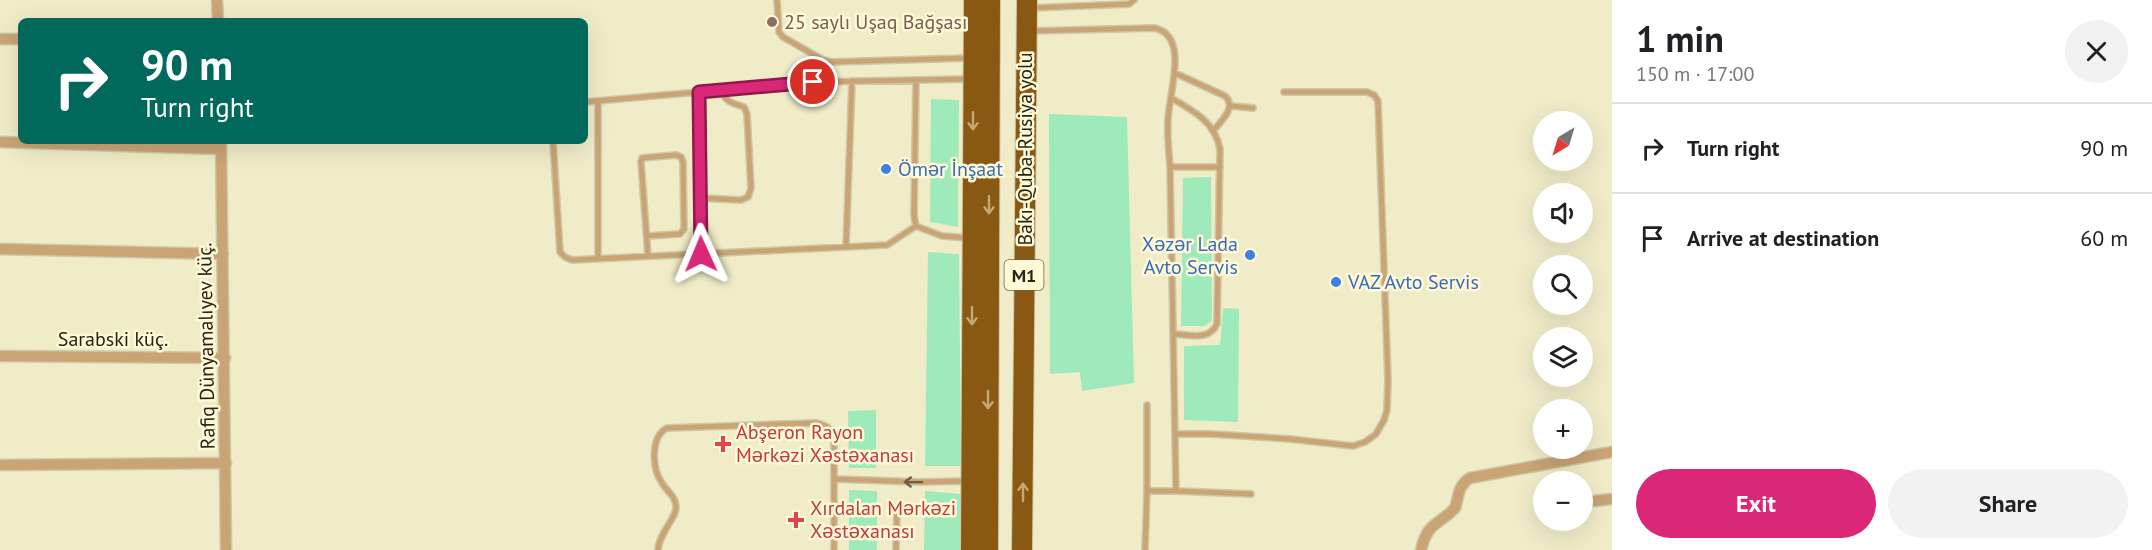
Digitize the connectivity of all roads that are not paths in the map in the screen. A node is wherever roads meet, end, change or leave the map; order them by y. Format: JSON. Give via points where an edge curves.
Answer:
{"nodes":[{"id":1,"x":217,"y":0,"type":"edge"},
{"id":2,"x":777,"y":0,"type":"edge"},
{"id":3,"x":974,"y":0,"type":"edge"},
{"id":4,"x":990,"y":0,"type":"edge"},
{"id":5,"x":1134,"y":0,"type":"edge"},
{"id":6,"x":1068,"y":3,"type":"edge"},
{"id":7,"x":1027,"y":4,"type":"edge"},
{"id":8,"x":218,"y":18,"type":"edge"},
{"id":9,"x":1026,"y":31,"type":"junction"},
{"id":10,"x":0,"y":39,"type":"edge"},
{"id":11,"x":18,"y":39,"type":"edge"},
{"id":12,"x":974,"y":57,"type":"junction"},
{"id":13,"x":1175,"y":74,"type":"junction"},
{"id":14,"x":974,"y":78,"type":"junction"},
{"id":15,"x":916,"y":80,"type":"junction"},
{"id":16,"x":852,"y":81,"type":"junction"},
{"id":17,"x":722,"y":90,"type":"junction"},
{"id":18,"x":699,"y":92,"type":"junction"},
{"id":19,"x":1284,"y":92,"type":"dead end"},
{"id":20,"x":1171,"y":98,"type":"junction"},
{"id":21,"x":598,"y":101,"type":"junction"},
{"id":22,"x":588,"y":102,"type":"edge"},
{"id":23,"x":1231,"y":106,"type":"junction"},
{"id":24,"x":1253,"y":108,"type":"dead end"},
{"id":25,"x":1214,"y":130,"type":"junction"},
{"id":26,"x":0,"y":142,"type":"edge"},
{"id":27,"x":18,"y":142,"type":"edge"},
{"id":28,"x":147,"y":144,"type":"edge"},
{"id":29,"x":553,"y":144,"type":"edge"},
{"id":30,"x":221,"y":145,"type":"edge"},
{"id":31,"x":1170,"y":167,"type":"junction"},
{"id":32,"x":1220,"y":167,"type":"junction"},
{"id":33,"x":700,"y":198,"type":"junction"},
{"id":34,"x":915,"y":225,"type":"junction"},
{"id":35,"x":647,"y":236,"type":"junction"},
{"id":36,"x":972,"y":239,"type":"junction"},
{"id":37,"x":846,"y":247,"type":"junction"},
{"id":38,"x":0,"y":249,"type":"edge"},
{"id":39,"x":223,"y":254,"type":"junction"},
{"id":40,"x":701,"y":254,"type":"junction"},
{"id":41,"x":648,"y":256,"type":"junction"},
{"id":42,"x":598,"y":259,"type":"junction"},
{"id":43,"x":1174,"y":334,"type":"junction"},
{"id":44,"x":0,"y":356,"type":"edge"},
{"id":45,"x":225,"y":358,"type":"junction"},
{"id":46,"x":1147,"y":405,"type":"dead end"},
{"id":47,"x":1175,"y":434,"type":"junction"},
{"id":48,"x":1612,"y":452,"type":"edge"},
{"id":49,"x":226,"y":464,"type":"junction"},
{"id":50,"x":0,"y":465,"type":"edge"},
{"id":51,"x":835,"y":479,"type":"junction"},
{"id":52,"x":971,"y":481,"type":"junction"},
{"id":53,"x":1147,"y":491,"type":"junction"},
{"id":54,"x":1176,"y":491,"type":"junction"},
{"id":55,"x":1251,"y":494,"type":"dead end"},
{"id":56,"x":1612,"y":499,"type":"edge"},
{"id":57,"x":1593,"y":501,"type":"edge"},
{"id":58,"x":897,"y":507,"type":"dead end"},
{"id":59,"x":226,"y":550,"type":"edge"},
{"id":60,"x":658,"y":550,"type":"edge"},
{"id":61,"x":834,"y":550,"type":"edge"},
{"id":62,"x":896,"y":550,"type":"edge"},
{"id":63,"x":971,"y":550,"type":"edge"},
{"id":64,"x":988,"y":550,"type":"edge"},
{"id":65,"x":1022,"y":550,"type":"edge"},
{"id":66,"x":1145,"y":550,"type":"edge"},
{"id":67,"x":1421,"y":550,"type":"edge"}],
"edges":[{"from":1,"to":8,"type":"street"},
{"from":2,"to":12,"type":"lane","via":[[783,37],[823,60]]},
{"from":3,"to":12,"type":"highway"},
{"from":4,"to":64,"type":"highway","name":"Bakı-Quba-Rusiya yolu","number":"M1","one_way":true},
{"from":5,"to":6,"type":"lane","via":[[1129,4]]},
{"from":6,"to":7,"type":"lane"},
{"from":7,"to":9,"type":"highway","name":"Bakı-Quba-Rusiya yolu","number":"M1"},
{"from":9,"to":13,"type":"lane","via":[[1160,29],[1172,42]]},
{"from":65,"to":9,"type":"highway","name":"Bakı-Quba-Rusiya yolu","number":"M1","one_way":true},
{"from":10,"to":11,"type":"street"},
{"from":12,"to":14,"type":"highway"},
{"from":13,"to":20,"type":"lane"},
{"from":13,"to":23,"type":"lane","via":[[1225,96]]},
{"from":14,"to":15,"type":"lane"},
{"from":14,"to":36,"type":"highway","one_way":true},
{"from":15,"to":16,"type":"lane"},
{"from":15,"to":34,"type":"lane"},
{"from":16,"to":17,"type":"lane"},
{"from":16,"to":37,"type":"lane"},
{"from":17,"to":18,"type":"lane"},
{"from":17,"to":33,"type":"lane","via":[[723,98],[744,107],[747,114],[751,188],[748,197],[741,200]]},
{"from":18,"to":21,"type":"lane"},
{"from":18,"to":33,"type":"lane"},
{"from":19,"to":47,"type":"lane","via":[[1367,92],[1378,101],[1387,310],[1384,420],[1376,434],[1353,446]]},
{"from":20,"to":25,"type":"lane","via":[[1195,112]]},
{"from":20,"to":31,"type":"lane","via":[[1167,119]]},
{"from":21,"to":22,"type":"lane"},
{"from":21,"to":42,"type":"lane"},
{"from":23,"to":24,"type":"lane"},
{"from":23,"to":25,"type":"lane"},
{"from":25,"to":32,"type":"lane"},
{"from":26,"to":27,"type":"street"},
{"from":28,"to":30,"type":"street"},
{"from":29,"to":42,"type":"lane","via":[[560,252],[572,260]]},
{"from":30,"to":39,"type":"street","name":"Rafiq Dünyamalıyev küç."},
{"from":31,"to":32,"type":"lane"},
{"from":31,"to":43,"type":"lane"},
{"from":32,"to":43,"type":"lane","via":[[1217,324],[1207,335]]},
{"from":33,"to":40,"type":"lane"},
{"from":34,"to":36,"type":"lane","via":[[942,236]]},
{"from":34,"to":37,"type":"lane","via":[[887,245]]},
{"from":35,"to":35,"type":"lane","via":[[642,158],[676,154],[683,162],[684,229],[675,235]]},
{"from":35,"to":41,"type":"lane"},
{"from":36,"to":52,"type":"highway","one_way":true},
{"from":37,"to":40,"type":"lane"},
{"from":38,"to":39,"type":"street"},
{"from":39,"to":45,"type":"street","name":"Rafiq Dünyamalıyev küç."},
{"from":40,"to":41,"type":"lane"},
{"from":41,"to":42,"type":"lane"},
{"from":43,"to":47,"type":"lane"},
{"from":44,"to":45,"type":"street","name":"Sarabski küç."},
{"from":45,"to":49,"type":"street","name":"Rafiq Dünyamalıyev küç."},
{"from":46,"to":53,"type":"lane"},
{"from":47,"to":54,"type":"lane"},
{"from":48,"to":67,"type":"street","via":[[1470,478],[1460,488],[1455,508],[1430,527]]},
{"from":49,"to":50,"type":"street"},
{"from":49,"to":59,"type":"street","name":"Rafiq Dünyamalıyev küç."},
{"from":52,"to":51,"type":"lane","one_way":true},
{"from":51,"to":60,"type":"lane","via":[[834,436],[825,424],[667,428],[654,444],[657,473],[674,497],[676,512],[662,532]]},
{"from":51,"to":61,"type":"lane"},
{"from":52,"to":63,"type":"highway"},
{"from":53,"to":54,"type":"lane"},
{"from":53,"to":66,"type":"lane"},
{"from":54,"to":55,"type":"lane"},
{"from":56,"to":57,"type":"street"},
{"from":58,"to":62,"type":"lane"}]}
